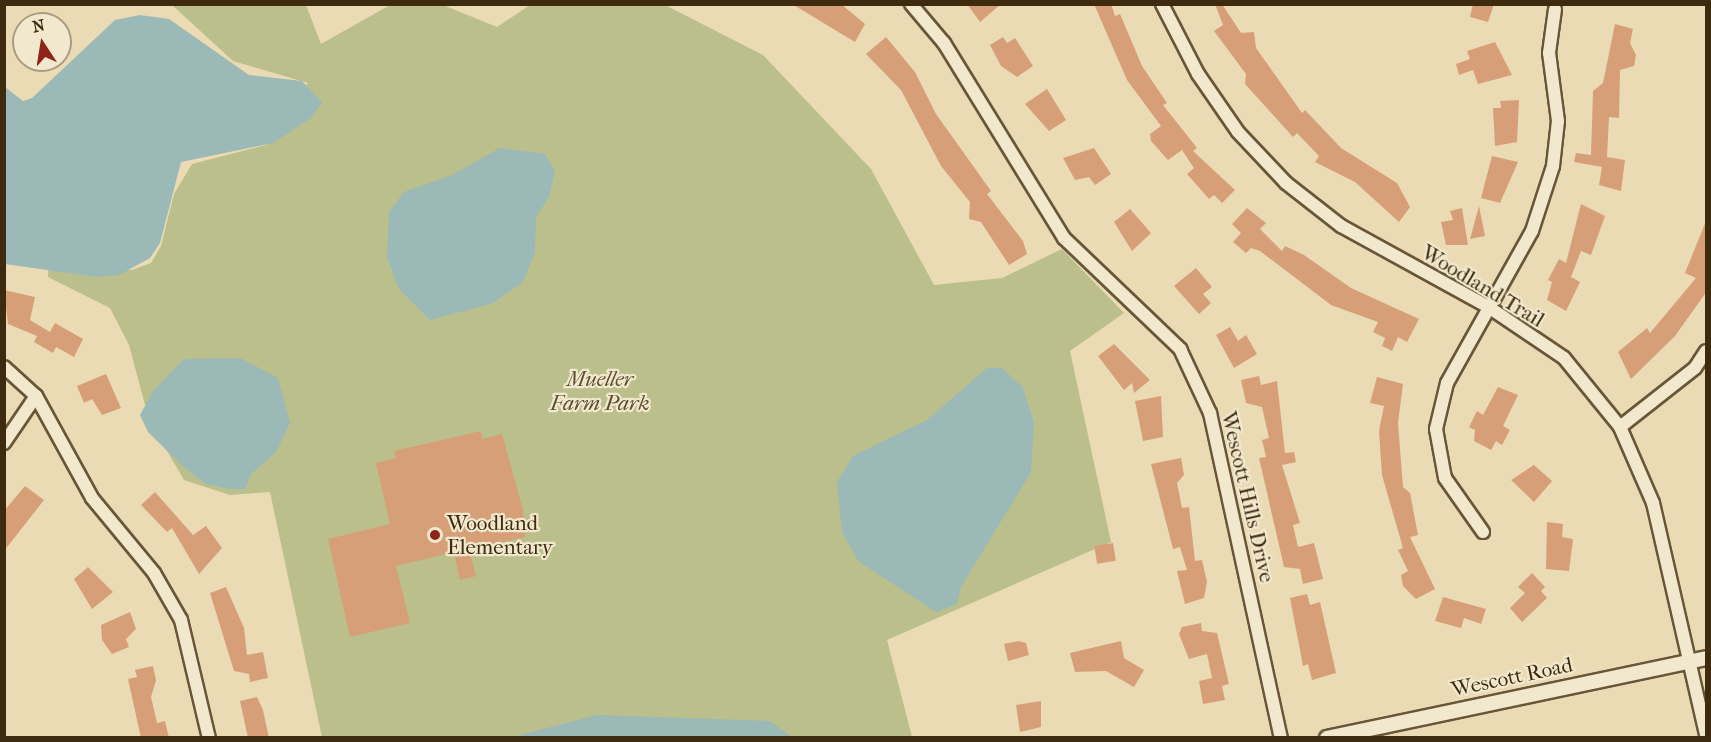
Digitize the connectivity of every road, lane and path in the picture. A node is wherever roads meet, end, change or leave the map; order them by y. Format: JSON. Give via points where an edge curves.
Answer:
{"nodes":[{"id":1,"x":911,"y":4,"type":"edge"},
{"id":2,"x":1162,"y":4,"type":"edge"},
{"id":3,"x":1555,"y":9,"type":"dead end"},
{"id":4,"x":1490,"y":308,"type":"junction"},
{"id":5,"x":1707,"y":351,"type":"edge"},
{"id":6,"x":4,"y":368,"type":"edge"},
{"id":7,"x":36,"y":396,"type":"junction"},
{"id":8,"x":1620,"y":427,"type":"junction"},
{"id":9,"x":4,"y":443,"type":"edge"},
{"id":10,"x":1482,"y":532,"type":"dead end"},
{"id":11,"x":1707,"y":658,"type":"edge"},
{"id":12,"x":1687,"y":662,"type":"junction"},
{"id":13,"x":1707,"y":735,"type":"edge"},
{"id":14,"x":208,"y":738,"type":"edge"},
{"id":15,"x":1281,"y":738,"type":"edge"},
{"id":16,"x":1327,"y":738,"type":"edge"}],
"edges":[{"from":1,"to":15,"type":"street","name":"Wescott Hills Drive","via":[[944,44],[1064,238],[1180,349],[1210,413]]},
{"from":2,"to":4,"type":"street","name":"Woodland Trail","via":[[1198,75],[1238,132],[1286,183],[1341,226]]},
{"from":3,"to":4,"type":"street","via":[[1550,53],[1558,121],[1553,166],[1532,231]]},
{"from":4,"to":8,"type":"street","name":"Woodland Trail","via":[[1564,358]]},
{"from":4,"to":10,"type":"street","via":[[1447,383],[1436,429],[1445,478]]},
{"from":5,"to":8,"type":"street","via":[[1695,368]]},
{"from":6,"to":7,"type":"street"},
{"from":7,"to":9,"type":"street"},
{"from":7,"to":14,"type":"street","via":[[92,498],[154,573],[181,620]]},
{"from":8,"to":12,"type":"street","name":"Woodland Trail","via":[[1653,503]]},
{"from":11,"to":12,"type":"street","name":"Wescott Road"},
{"from":12,"to":13,"type":"street","name":"Woodland Trail"},
{"from":12,"to":16,"type":"street","name":"Wescott Road"}]}
